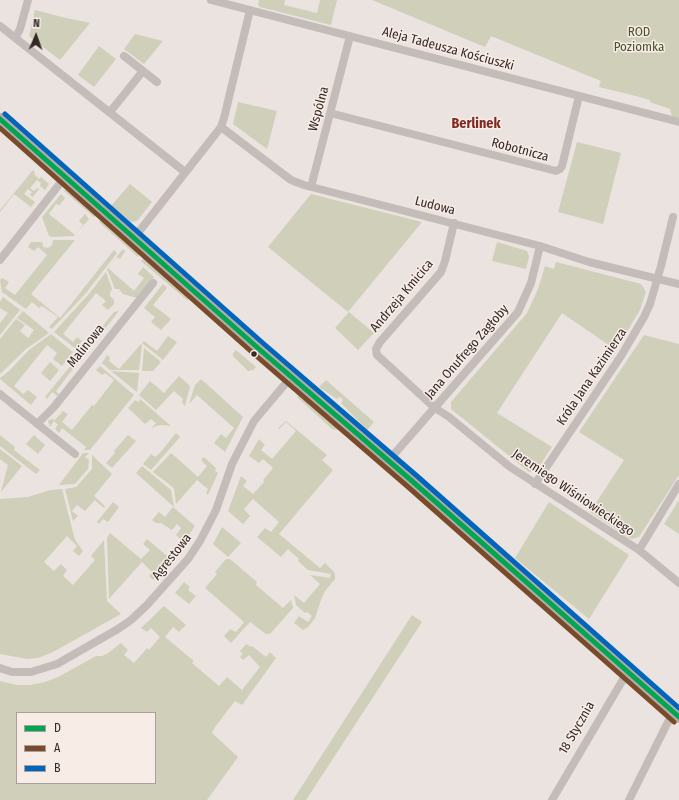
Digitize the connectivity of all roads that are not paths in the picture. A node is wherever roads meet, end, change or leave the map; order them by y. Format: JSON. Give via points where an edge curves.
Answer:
{"nodes":[{"id":1,"x":28,"y":0,"type":"edge"},
{"id":2,"x":211,"y":0,"type":"edge"},
{"id":3,"x":250,"y":10,"type":"junction"},
{"id":4,"x":0,"y":26,"type":"edge"},
{"id":5,"x":350,"y":36,"type":"junction"},
{"id":6,"x":16,"y":37,"type":"junction"},
{"id":7,"x":124,"y":56,"type":"dead end"},
{"id":8,"x":142,"y":70,"type":"junction"},
{"id":9,"x":157,"y":82,"type":"dead end"},
{"id":10,"x":579,"y":96,"type":"junction"},
{"id":11,"x":110,"y":112,"type":"junction"},
{"id":12,"x":330,"y":113,"type":"junction"},
{"id":13,"x":0,"y":119,"type":"edge"},
{"id":14,"x":679,"y":122,"type":"edge"},
{"id":15,"x":221,"y":127,"type":"junction"},
{"id":16,"x":186,"y":172,"type":"junction"},
{"id":17,"x":65,"y":177,"type":"junction"},
{"id":18,"x":311,"y":187,"type":"junction"},
{"id":19,"x":673,"y":217,"type":"dead end"},
{"id":20,"x":454,"y":223,"type":"junction"},
{"id":21,"x":134,"y":238,"type":"junction"},
{"id":22,"x":540,"y":246,"type":"junction"},
{"id":23,"x":0,"y":260,"type":"edge"},
{"id":24,"x":657,"y":278,"type":"junction"},
{"id":25,"x":153,"y":283,"type":"dead end"},
{"id":26,"x":679,"y":284,"type":"edge"},
{"id":27,"x":291,"y":377,"type":"junction"},
{"id":28,"x":0,"y":394,"type":"edge"},
{"id":29,"x":435,"y":408,"type":"junction"},
{"id":30,"x":38,"y":424,"type":"junction"},
{"id":31,"x":75,"y":454,"type":"dead end"},
{"id":32,"x":389,"y":460,"type":"junction"},
{"id":33,"x":535,"y":484,"type":"junction"},
{"id":34,"x":679,"y":484,"type":"edge"},
{"id":35,"x":639,"y":550,"type":"junction"},
{"id":36,"x":679,"y":584,"type":"edge"},
{"id":37,"x":0,"y":668,"type":"edge"},
{"id":38,"x":628,"y":671,"type":"junction"},
{"id":39,"x":678,"y":715,"type":"edge"},
{"id":40,"x":552,"y":800,"type":"edge"},
{"id":41,"x":629,"y":800,"type":"edge"}],
"edges":[{"from":1,"to":6,"type":"street"},
{"from":2,"to":3,"type":"street","name":"Aleja Tadeusza Kościuszki"},
{"from":3,"to":5,"type":"street","name":"Aleja Tadeusza Kościuszki"},
{"from":3,"to":15,"type":"street"},
{"from":4,"to":6,"type":"street"},
{"from":5,"to":10,"type":"street","name":"Aleja Tadeusza Kościuszki"},
{"from":5,"to":12,"type":"street","name":"Wspólna"},
{"from":6,"to":11,"type":"street"},
{"from":7,"to":8,"type":"street"},
{"from":8,"to":9,"type":"street"},
{"from":8,"to":11,"type":"street"},
{"from":10,"to":12,"type":"street","name":"Robotnicza","via":[[562,166],[556,171]]},
{"from":10,"to":14,"type":"street","name":"Aleja Tadeusza Kościuszki"},
{"from":11,"to":16,"type":"street"},
{"from":12,"to":18,"type":"street","name":"Wspólna"},
{"from":13,"to":17,"type":"main road"},
{"from":15,"to":16,"type":"street"},
{"from":15,"to":18,"type":"street","name":"Ludowa","via":[[291,180]]},
{"from":16,"to":21,"type":"street"},
{"from":17,"to":21,"type":"main road"},
{"from":17,"to":23,"type":"street"},
{"from":18,"to":20,"type":"street","name":"Ludowa"},
{"from":19,"to":24,"type":"street"},
{"from":20,"to":22,"type":"street","name":"Ludowa"},
{"from":20,"to":29,"type":"street","name":"Andrzeja Kmicica","via":[[441,272],[376,349],[380,358]]},
{"from":21,"to":27,"type":"main road"},
{"from":22,"to":24,"type":"street","name":"Ludowa","via":[[589,262]]},
{"from":22,"to":29,"type":"street","name":"Jana Onufrego Zagłoby","via":[[531,283],[518,312]]},
{"from":24,"to":26,"type":"street","name":"Ludowa"},
{"from":24,"to":33,"type":"street","name":"Króla Jana Kazimierza","via":[[650,304],[639,327]]},
{"from":25,"to":30,"type":"street","name":"Malinowa"},
{"from":27,"to":32,"type":"main road"},
{"from":27,"to":37,"type":"street","name":"Agrestowa","via":[[254,421],[232,464],[216,510],[200,541],[184,564],[147,605],[118,629],[57,664],[31,672],[12,672]]},
{"from":28,"to":30,"type":"street"},
{"from":29,"to":32,"type":"street","name":"Jana Onufrego Zagłoby"},
{"from":29,"to":33,"type":"street","name":"Jeremiego Wiśniowieckiego"},
{"from":30,"to":31,"type":"street"},
{"from":32,"to":38,"type":"main road"},
{"from":33,"to":35,"type":"street","name":"Jeremiego Wiśniowieckiego"},
{"from":34,"to":35,"type":"street"},
{"from":35,"to":36,"type":"street","name":"Jeremiego Wiśniowieckiego"},
{"from":38,"to":39,"type":"main road"},
{"from":38,"to":40,"type":"street","name":"18 Stycznia"},
{"from":39,"to":41,"type":"street","via":[[668,722]]}]}
